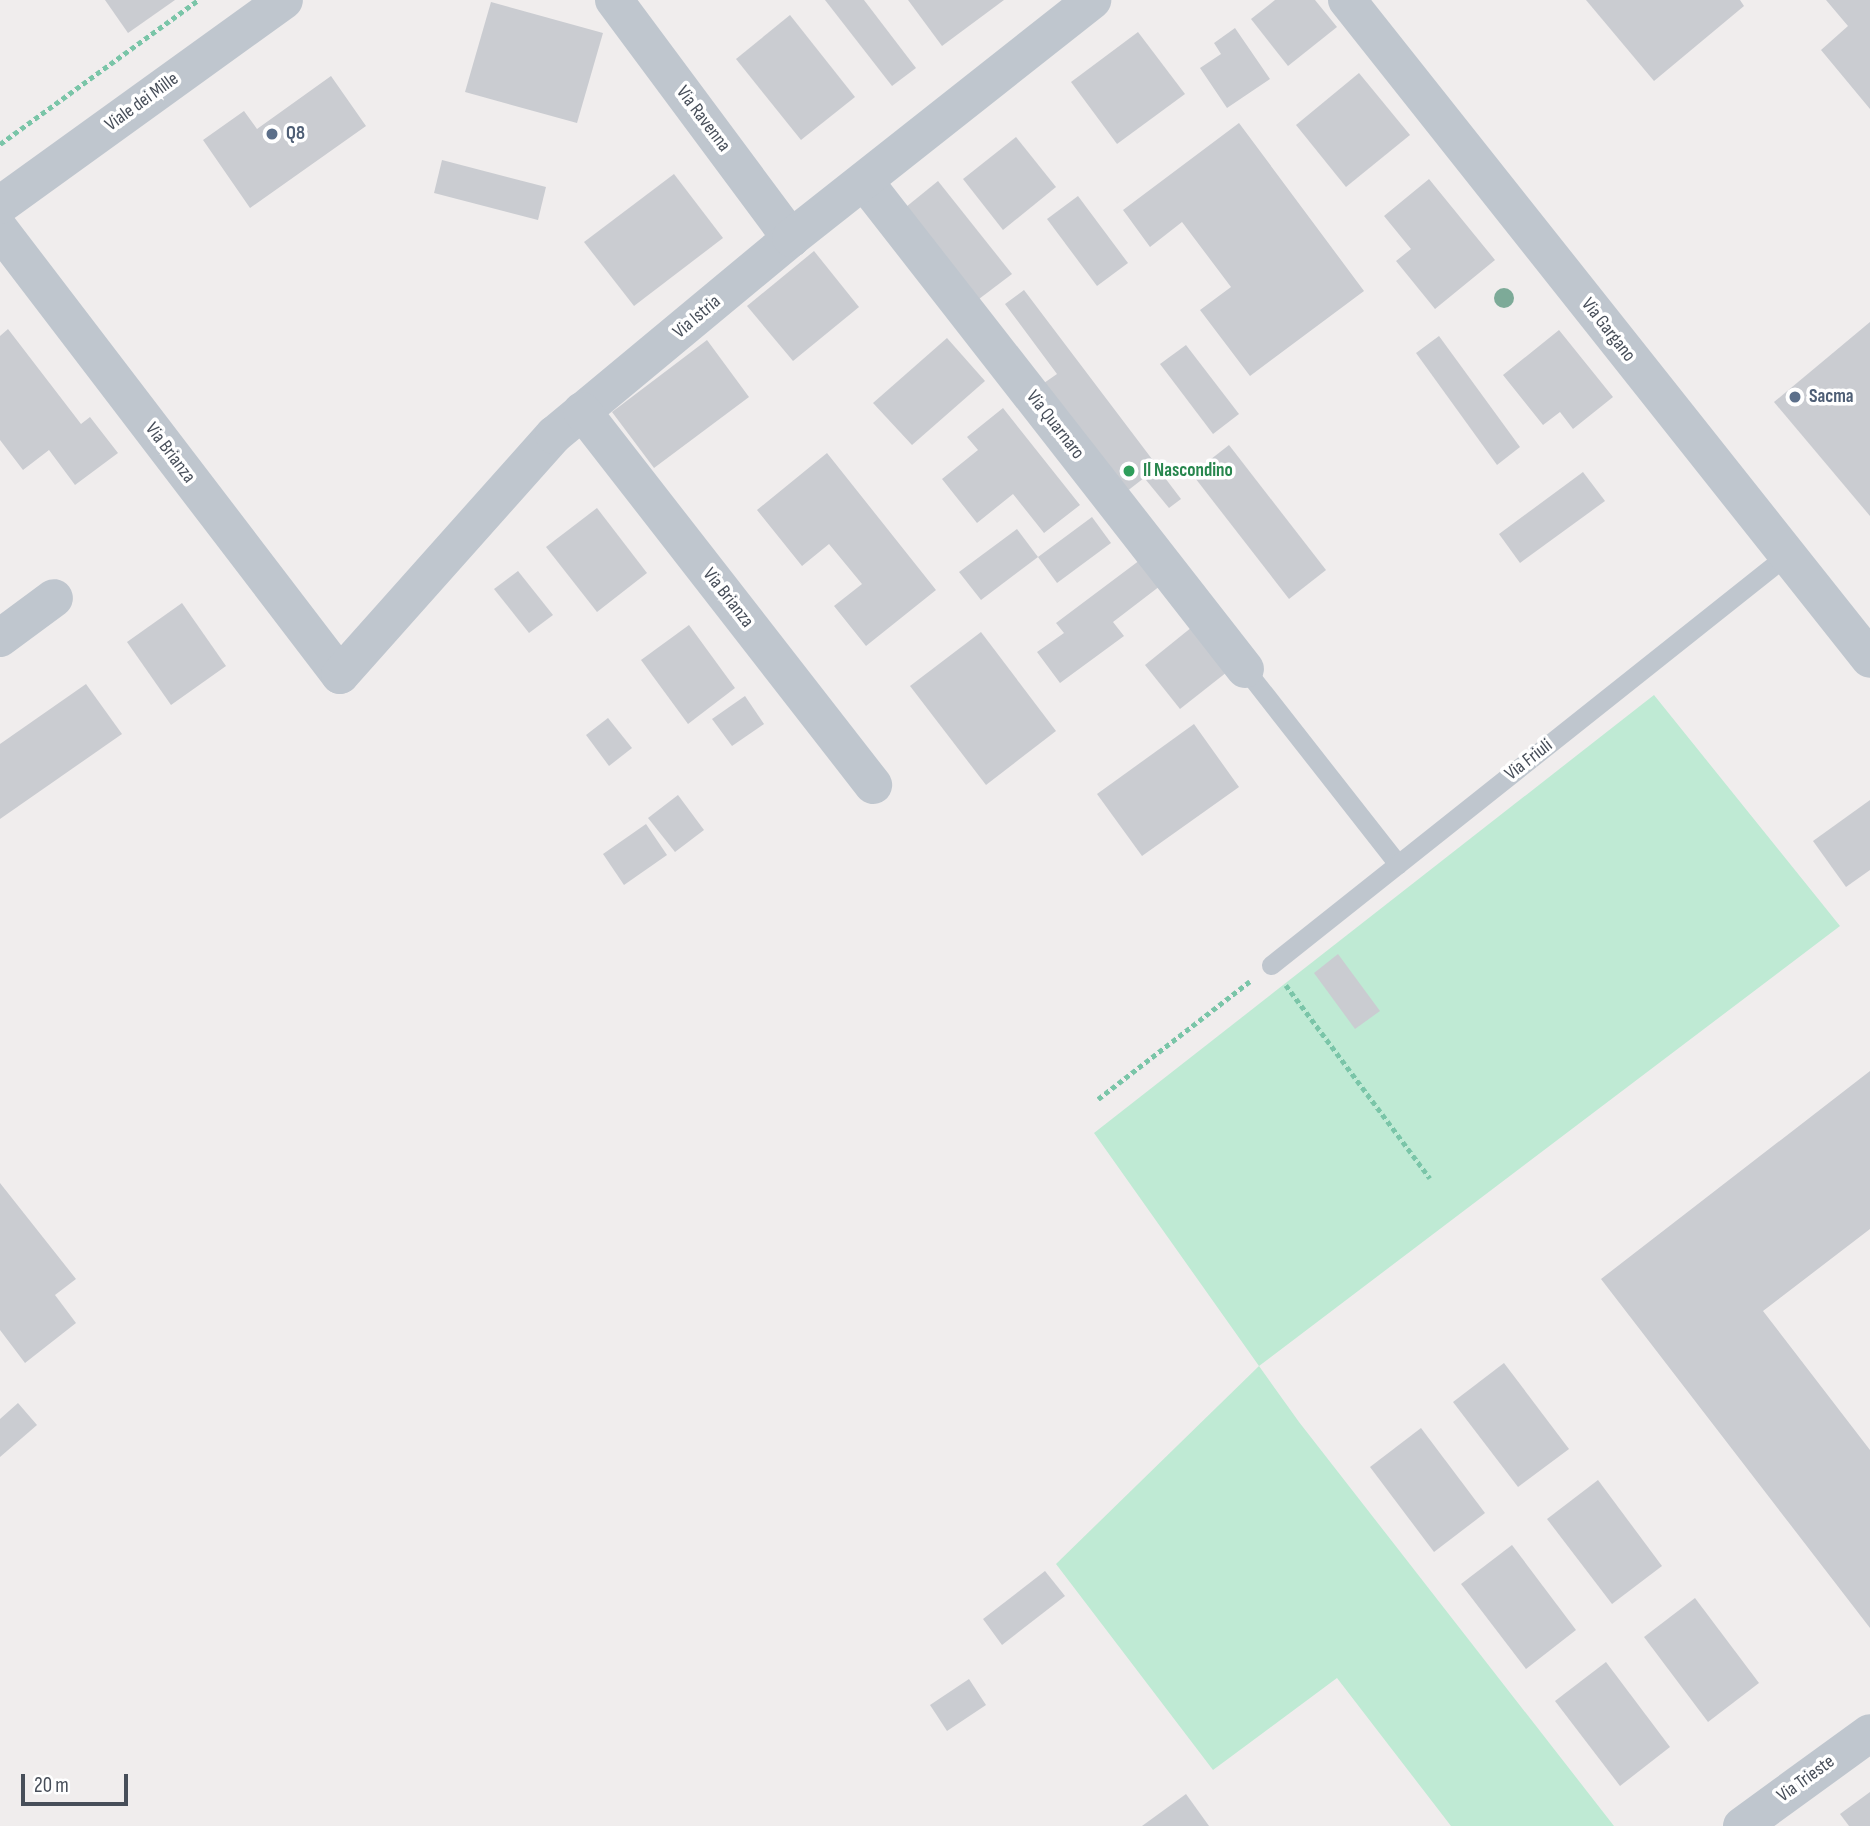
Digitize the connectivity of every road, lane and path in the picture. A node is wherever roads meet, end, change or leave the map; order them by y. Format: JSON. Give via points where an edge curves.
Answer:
{"nodes":[{"id":1,"x":198,"y":0,"type":"edge"},
{"id":2,"x":284,"y":0,"type":"edge"},
{"id":3,"x":614,"y":0,"type":"edge"},
{"id":4,"x":1092,"y":0,"type":"edge"},
{"id":5,"x":1347,"y":0,"type":"edge"},
{"id":6,"x":0,"y":144,"type":"edge"},
{"id":7,"x":864,"y":181,"type":"junction"},
{"id":8,"x":0,"y":205,"type":"edge"},
{"id":9,"x":0,"y":230,"type":"edge"},
{"id":10,"x":791,"y":238,"type":"junction"},
{"id":11,"x":582,"y":411,"type":"junction"},
{"id":12,"x":1787,"y":555,"type":"junction"},
{"id":13,"x":54,"y":598,"type":"dead end"},
{"id":14,"x":0,"y":638,"type":"edge"},
{"id":15,"x":1870,"y":659,"type":"edge"},
{"id":16,"x":1245,"y":669,"type":"joint"},
{"id":17,"x":340,"y":675,"type":"joint"},
{"id":18,"x":873,"y":785,"type":"dead end"},
{"id":19,"x":1398,"y":864,"type":"junction"},
{"id":20,"x":1270,"y":965,"type":"junction"},
{"id":21,"x":1098,"y":1099,"type":"dead end"},
{"id":22,"x":1430,"y":1178,"type":"dead end"},
{"id":23,"x":1870,"y":1733,"type":"edge"},
{"id":24,"x":1741,"y":1826,"type":"edge"}],
"edges":[{"from":1,"to":6,"type":"path"},
{"from":2,"to":8,"type":"street","name":"Viale dei Mille"},
{"from":3,"to":10,"type":"street","name":"Via Ravenna"},
{"from":4,"to":7,"type":"street","name":"Via Istria"},
{"from":5,"to":12,"type":"street","name":"Via Gargano"},
{"from":7,"to":10,"type":"street","name":"Via Istria"},
{"from":7,"to":16,"type":"street","name":"Via Quarnaro"},
{"from":9,"to":17,"type":"street","name":"Via Brianza"},
{"from":10,"to":11,"type":"street","name":"Via Istria"},
{"from":11,"to":17,"type":"street","name":"Via Istria","via":[[554,435]]},
{"from":11,"to":18,"type":"street","name":"Via Brianza"},
{"from":12,"to":15,"type":"street","name":"Via Gargano"},
{"from":12,"to":19,"type":"lane","name":"Via Friuli"},
{"from":13,"to":14,"type":"street"},
{"from":16,"to":19,"type":"lane"},
{"from":19,"to":20,"type":"lane","name":"Via Friuli"},
{"from":20,"to":21,"type":"path"},
{"from":20,"to":22,"type":"path"},
{"from":23,"to":24,"type":"street","name":"Via Trieste"}]}
